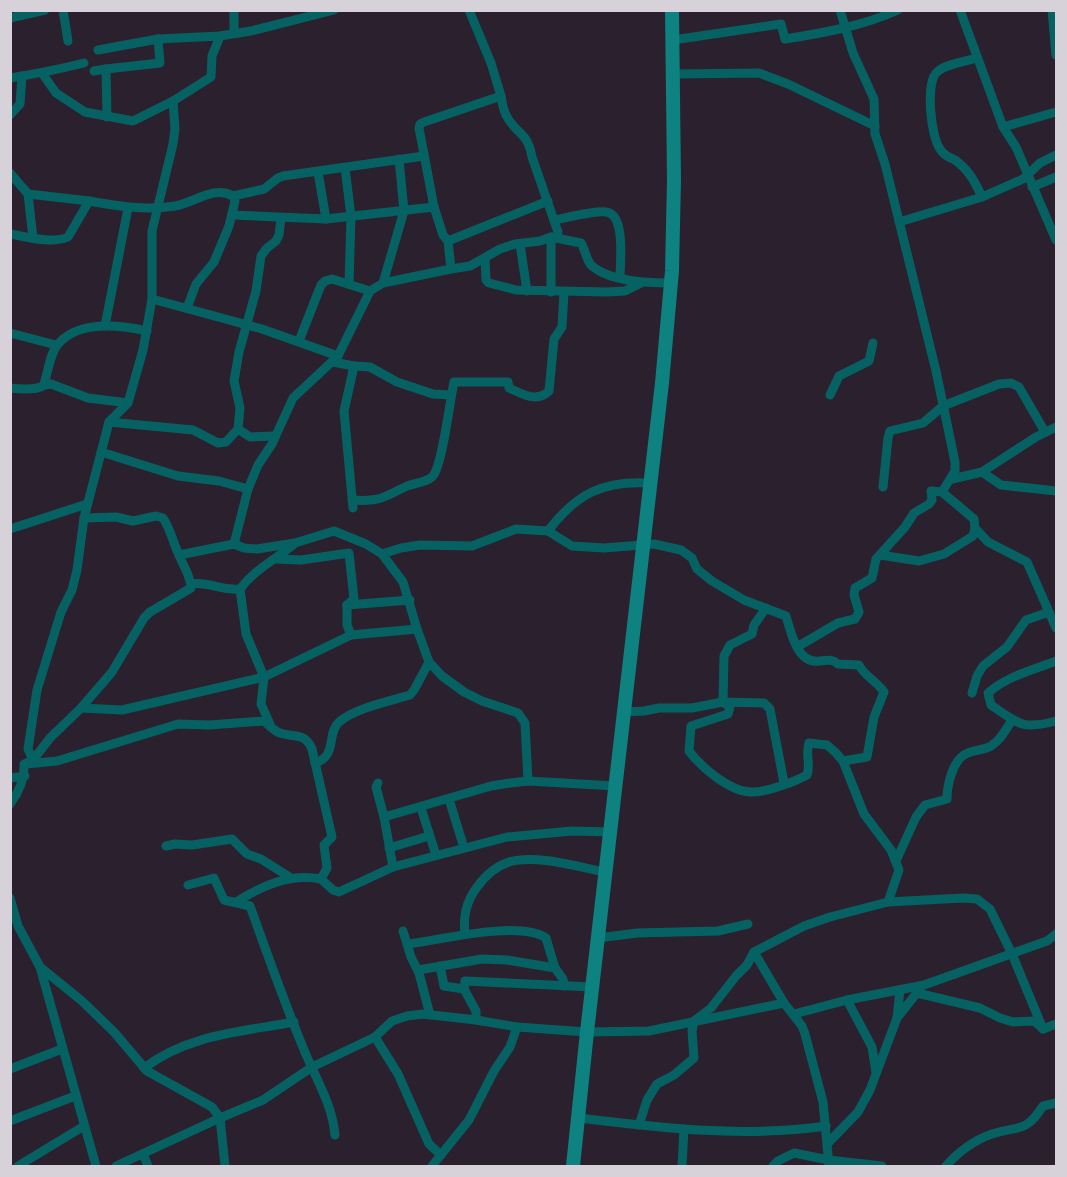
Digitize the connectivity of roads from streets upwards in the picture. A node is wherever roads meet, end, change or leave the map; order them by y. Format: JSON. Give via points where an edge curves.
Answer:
{"nodes":[{"id":1,"x":45,"y":10,"type":"edge"},
{"id":2,"x":63,"y":10,"type":"edge"},
{"id":3,"x":234,"y":10,"type":"edge"},
{"id":4,"x":334,"y":10,"type":"edge"},
{"id":5,"x":672,"y":10,"type":"edge"},
{"id":6,"x":840,"y":10,"type":"edge"},
{"id":7,"x":898,"y":10,"type":"edge"},
{"id":8,"x":960,"y":10,"type":"edge"},
{"id":9,"x":1052,"y":10,"type":"edge"},
{"id":10,"x":469,"y":11,"type":"edge"},
{"id":11,"x":300,"y":15,"type":"edge"},
{"id":12,"x":10,"y":18,"type":"edge"},
{"id":13,"x":844,"y":28,"type":"junction"},
{"id":14,"x":234,"y":33,"type":"junction"},
{"id":15,"x":220,"y":36,"type":"junction"},
{"id":16,"x":158,"y":39,"type":"junction"},
{"id":17,"x":68,"y":40,"type":"dead end"},
{"id":18,"x":673,"y":40,"type":"junction"},
{"id":19,"x":98,"y":50,"type":"dead end"},
{"id":20,"x":1056,"y":55,"type":"edge"},
{"id":21,"x":976,"y":58,"type":"junction"},
{"id":22,"x":84,"y":63,"type":"dead end"},
{"id":23,"x":106,"y":69,"type":"junction"},
{"id":24,"x":94,"y":71,"type":"dead end"},
{"id":25,"x":42,"y":74,"type":"junction"},
{"id":26,"x":674,"y":74,"type":"junction"},
{"id":27,"x":22,"y":76,"type":"junction"},
{"id":28,"x":10,"y":78,"type":"edge"},
{"id":29,"x":501,"y":96,"type":"junction"},
{"id":30,"x":173,"y":101,"type":"junction"},
{"id":31,"x":1056,"y":112,"type":"edge"},
{"id":32,"x":10,"y":115,"type":"edge"},
{"id":33,"x":107,"y":117,"type":"junction"},
{"id":34,"x":875,"y":126,"type":"junction"},
{"id":35,"x":1003,"y":127,"type":"junction"},
{"id":36,"x":1056,"y":154,"type":"edge"},
{"id":37,"x":424,"y":156,"type":"junction"},
{"id":38,"x":399,"y":159,"type":"junction"},
{"id":39,"x":345,"y":168,"type":"junction"},
{"id":40,"x":318,"y":172,"type":"junction"},
{"id":41,"x":10,"y":173,"type":"edge"},
{"id":42,"x":1027,"y":176,"type":"junction"},
{"id":43,"x":1056,"y":177,"type":"edge"},
{"id":44,"x":1032,"y":187,"type":"junction"},
{"id":45,"x":28,"y":194,"type":"junction"},
{"id":46,"x":233,"y":196,"type":"junction"},
{"id":47,"x":981,"y":197,"type":"junction"},
{"id":48,"x":90,"y":201,"type":"junction"},
{"id":49,"x":548,"y":201,"type":"junction"},
{"id":50,"x":128,"y":207,"type":"junction"},
{"id":51,"x":157,"y":207,"type":"junction"},
{"id":52,"x":434,"y":207,"type":"junction"},
{"id":53,"x":404,"y":211,"type":"junction"},
{"id":54,"x":233,"y":215,"type":"junction"},
{"id":55,"x":351,"y":216,"type":"junction"},
{"id":56,"x":281,"y":218,"type":"junction"},
{"id":57,"x":326,"y":219,"type":"junction"},
{"id":58,"x":554,"y":220,"type":"junction"},
{"id":59,"x":899,"y":222,"type":"junction"},
{"id":60,"x":10,"y":234,"type":"edge"},
{"id":61,"x":1056,"y":236,"type":"edge"},
{"id":62,"x":554,"y":237,"type":"junction"},
{"id":63,"x":33,"y":238,"type":"junction"},
{"id":64,"x":448,"y":241,"type":"junction"},
{"id":65,"x":520,"y":244,"type":"junction"},
{"id":66,"x":485,"y":259,"type":"junction"},
{"id":67,"x":452,"y":269,"type":"junction"},
{"id":68,"x":620,"y":278,"type":"junction"},
{"id":69,"x":383,"y":283,"type":"junction"},
{"id":70,"x":641,"y":283,"type":"junction"},
{"id":71,"x":671,"y":283,"type":"junction"},
{"id":72,"x":350,"y":284,"type":"junction"},
{"id":73,"x":370,"y":291,"type":"junction"},
{"id":74,"x":527,"y":291,"type":"junction"},
{"id":75,"x":551,"y":292,"type":"junction"},
{"id":76,"x":564,"y":292,"type":"junction"},
{"id":77,"x":152,"y":299,"type":"junction"},
{"id":78,"x":188,"y":308,"type":"junction"},
{"id":79,"x":247,"y":325,"type":"junction"},
{"id":80,"x":105,"y":326,"type":"junction"},
{"id":81,"x":147,"y":331,"type":"junction"},
{"id":82,"x":10,"y":333,"type":"edge"},
{"id":83,"x":298,"y":341,"type":"junction"},
{"id":84,"x":873,"y":343,"type":"dead end"},
{"id":85,"x":56,"y":345,"type":"junction"},
{"id":86,"x":336,"y":359,"type":"junction"},
{"id":87,"x":354,"y":366,"type":"junction"},
{"id":88,"x":44,"y":384,"type":"junction"},
{"id":89,"x":10,"y":388,"type":"edge"},
{"id":90,"x":451,"y":395,"type":"junction"},
{"id":91,"x":830,"y":395,"type":"dead end"},
{"id":92,"x":128,"y":403,"type":"junction"},
{"id":93,"x":943,"y":406,"type":"junction"},
{"id":94,"x":110,"y":422,"type":"junction"},
{"id":95,"x":1056,"y":427,"type":"edge"},
{"id":96,"x":238,"y":429,"type":"junction"},
{"id":97,"x":1045,"y":432,"type":"junction"},
{"id":98,"x":274,"y":436,"type":"junction"},
{"id":99,"x":101,"y":452,"type":"junction"},
{"id":100,"x":981,"y":472,"type":"junction"},
{"id":101,"x":952,"y":479,"type":"junction"},
{"id":102,"x":650,"y":483,"type":"junction"},
{"id":103,"x":883,"y":487,"type":"dead end"},
{"id":104,"x":248,"y":489,"type":"junction"},
{"id":105,"x":1056,"y":491,"type":"edge"},
{"id":106,"x":942,"y":492,"type":"junction"},
{"id":107,"x":87,"y":504,"type":"junction"},
{"id":108,"x":84,"y":518,"type":"junction"},
{"id":109,"x":975,"y":528,"type":"junction"},
{"id":110,"x":10,"y":529,"type":"edge"},
{"id":111,"x":548,"y":531,"type":"junction"},
{"id":112,"x":295,"y":543,"type":"junction"},
{"id":113,"x":234,"y":544,"type":"junction"},
{"id":114,"x":643,"y":544,"type":"junction"},
{"id":115,"x":382,"y":554,"type":"junction"},
{"id":116,"x":179,"y":555,"type":"junction"},
{"id":117,"x":880,"y":555,"type":"junction"},
{"id":118,"x":276,"y":559,"type":"junction"},
{"id":119,"x":191,"y":584,"type":"junction"},
{"id":120,"x":240,"y":589,"type":"junction"},
{"id":121,"x":410,"y":600,"type":"junction"},
{"id":122,"x":347,"y":605,"type":"junction"},
{"id":123,"x":766,"y":608,"type":"junction"},
{"id":124,"x":1049,"y":612,"type":"junction"},
{"id":125,"x":1056,"y":628,"type":"edge"},
{"id":126,"x":417,"y":629,"type":"junction"},
{"id":127,"x":351,"y":635,"type":"junction"},
{"id":128,"x":797,"y":647,"type":"junction"},
{"id":129,"x":1056,"y":661,"type":"edge"},
{"id":130,"x":429,"y":662,"type":"junction"},
{"id":131,"x":264,"y":677,"type":"junction"},
{"id":132,"x":972,"y":693,"type":"dead end"},
{"id":133,"x":723,"y":702,"type":"junction"},
{"id":134,"x":81,"y":708,"type":"junction"},
{"id":135,"x":623,"y":712,"type":"junction"},
{"id":136,"x":1012,"y":720,"type":"junction"},
{"id":137,"x":1056,"y":722,"type":"edge"},
{"id":138,"x":278,"y":732,"type":"junction"},
{"id":139,"x":843,"y":761,"type":"junction"},
{"id":140,"x":28,"y":762,"type":"junction"},
{"id":141,"x":315,"y":764,"type":"junction"},
{"id":142,"x":25,"y":776,"type":"junction"},
{"id":143,"x":10,"y":778,"type":"edge"},
{"id":144,"x":528,"y":781,"type":"junction"},
{"id":145,"x":378,"y":783,"type":"dead end"},
{"id":146,"x":784,"y":783,"type":"junction"},
{"id":147,"x":616,"y":786,"type":"junction"},
{"id":148,"x":449,"y":799,"type":"junction"},
{"id":149,"x":10,"y":804,"type":"edge"},
{"id":150,"x":422,"y":808,"type":"junction"},
{"id":151,"x":384,"y":817,"type":"junction"},
{"id":152,"x":611,"y":832,"type":"junction"},
{"id":153,"x":429,"y":836,"type":"junction"},
{"id":154,"x":166,"y":846,"type":"dead end"},
{"id":155,"x":389,"y":848,"type":"junction"},
{"id":156,"x":464,"y":848,"type":"junction"},
{"id":157,"x":436,"y":855,"type":"junction"},
{"id":158,"x":896,"y":861,"type":"junction"},
{"id":159,"x":393,"y":867,"type":"junction"},
{"id":160,"x":605,"y":872,"type":"junction"},
{"id":161,"x":291,"y":878,"type":"junction"},
{"id":162,"x":321,"y":879,"type":"junction"},
{"id":163,"x":188,"y":885,"type":"dead end"},
{"id":164,"x":10,"y":898,"type":"edge"},
{"id":165,"x":236,"y":902,"type":"junction"},
{"id":166,"x":888,"y":902,"type":"junction"},
{"id":167,"x":14,"y":924,"type":"edge"},
{"id":168,"x":748,"y":924,"type":"dead end"},
{"id":169,"x":403,"y":931,"type":"dead end"},
{"id":170,"x":465,"y":934,"type":"junction"},
{"id":171,"x":1056,"y":934,"type":"edge"},
{"id":172,"x":598,"y":938,"type":"junction"},
{"id":173,"x":1052,"y":942,"type":"edge"},
{"id":174,"x":408,"y":944,"type":"junction"},
{"id":175,"x":754,"y":952,"type":"junction"},
{"id":176,"x":1012,"y":954,"type":"junction"},
{"id":177,"x":440,"y":966,"type":"junction"},
{"id":178,"x":40,"y":967,"type":"junction"},
{"id":179,"x":555,"y":968,"type":"junction"},
{"id":180,"x":418,"y":970,"type":"junction"},
{"id":181,"x":924,"y":984,"type":"junction"},
{"id":182,"x":564,"y":986,"type":"junction"},
{"id":183,"x":592,"y":987,"type":"junction"},
{"id":184,"x":464,"y":989,"type":"junction"},
{"id":185,"x":900,"y":990,"type":"junction"},
{"id":186,"x":917,"y":993,"type":"junction"},
{"id":187,"x":847,"y":1000,"type":"junction"},
{"id":188,"x":784,"y":1003,"type":"junction"},
{"id":189,"x":794,"y":1014,"type":"junction"},
{"id":190,"x":430,"y":1015,"type":"junction"},
{"id":191,"x":897,"y":1018,"type":"junction"},
{"id":192,"x":476,"y":1020,"type":"junction"},
{"id":193,"x":694,"y":1021,"type":"junction"},
{"id":194,"x":294,"y":1023,"type":"junction"},
{"id":195,"x":1056,"y":1024,"type":"edge"},
{"id":196,"x":517,"y":1027,"type":"junction"},
{"id":197,"x":1043,"y":1029,"type":"junction"},
{"id":198,"x":586,"y":1032,"type":"junction"},
{"id":199,"x":375,"y":1037,"type":"junction"},
{"id":200,"x":62,"y":1049,"type":"junction"},
{"id":201,"x":312,"y":1067,"type":"junction"},
{"id":202,"x":144,"y":1068,"type":"junction"},
{"id":203,"x":10,"y":1069,"type":"edge"},
{"id":204,"x":877,"y":1074,"type":"junction"},
{"id":205,"x":75,"y":1096,"type":"junction"},
{"id":206,"x":1056,"y":1103,"type":"edge"},
{"id":207,"x":220,"y":1118,"type":"junction"},
{"id":208,"x":579,"y":1118,"type":"junction"},
{"id":209,"x":10,"y":1121,"type":"edge"},
{"id":210,"x":639,"y":1125,"type":"junction"},
{"id":211,"x":84,"y":1126,"type":"junction"},
{"id":212,"x":826,"y":1126,"type":"junction"},
{"id":213,"x":684,"y":1129,"type":"junction"},
{"id":214,"x":335,"y":1135,"type":"dead end"},
{"id":215,"x":828,"y":1143,"type":"junction"},
{"id":216,"x":143,"y":1154,"type":"junction"},
{"id":217,"x":441,"y":1155,"type":"junction"},
{"id":218,"x":829,"y":1163,"type":"edge"},
{"id":219,"x":18,"y":1167,"type":"edge"},
{"id":220,"x":96,"y":1167,"type":"edge"},
{"id":221,"x":116,"y":1167,"type":"edge"},
{"id":222,"x":148,"y":1167,"type":"edge"},
{"id":223,"x":225,"y":1167,"type":"edge"},
{"id":224,"x":432,"y":1167,"type":"edge"},
{"id":225,"x":573,"y":1167,"type":"edge"},
{"id":226,"x":682,"y":1167,"type":"edge"},
{"id":227,"x":773,"y":1167,"type":"edge"},
{"id":228,"x":882,"y":1167,"type":"edge"},
{"id":229,"x":946,"y":1167,"type":"edge"}],
"edges":[{"from":1,"to":12,"type":"street"},
{"from":2,"to":17,"type":"street"},
{"from":3,"to":14,"type":"street"},
{"from":4,"to":11,"type":"street"},
{"from":5,"to":18,"type":"street"},
{"from":6,"to":13,"type":"street"},
{"from":7,"to":13,"type":"street"},
{"from":8,"to":21,"type":"street"},
{"from":9,"to":20,"type":"street"},
{"from":10,"to":29,"type":"street"},
{"from":11,"to":14,"type":"street"},
{"from":13,"to":18,"type":"street","via":[[785,39],[781,24]]},
{"from":13,"to":34,"type":"street","via":[[874,99]]},
{"from":14,"to":15,"type":"street"},
{"from":15,"to":16,"type":"street"},
{"from":15,"to":30,"type":"street","via":[[212,56],[212,77]]},
{"from":16,"to":19,"type":"street"},
{"from":16,"to":23,"type":"street","via":[[160,63]]},
{"from":18,"to":26,"type":"street"},
{"from":21,"to":35,"type":"street"},
{"from":21,"to":47,"type":"street","via":[[940,69],[930,87],[937,143],[946,156],[974,178]]},
{"from":22,"to":25,"type":"street"},
{"from":23,"to":24,"type":"street"},
{"from":23,"to":33,"type":"street"},
{"from":25,"to":27,"type":"street"},
{"from":25,"to":33,"type":"street","via":[[56,93],[78,108]]},
{"from":26,"to":34,"type":"street","via":[[759,73]]},
{"from":26,"to":71,"type":"street"},
{"from":27,"to":28,"type":"street"},
{"from":27,"to":32,"type":"street","via":[[20,105]]},
{"from":29,"to":37,"type":"street","via":[[420,124]]},
{"from":29,"to":49,"type":"street","via":[[506,116],[530,144]]},
{"from":30,"to":33,"type":"street","via":[[137,121]]},
{"from":30,"to":51,"type":"street","via":[[173,144]]},
{"from":31,"to":35,"type":"street"},
{"from":34,"to":59,"type":"street"},
{"from":35,"to":42,"type":"street"},
{"from":36,"to":42,"type":"street"},
{"from":37,"to":38,"type":"street"},
{"from":37,"to":52,"type":"street"},
{"from":38,"to":39,"type":"street"},
{"from":38,"to":53,"type":"street"},
{"from":39,"to":40,"type":"street"},
{"from":39,"to":55,"type":"street"},
{"from":40,"to":46,"type":"street","via":[[283,176],[264,189]]},
{"from":40,"to":57,"type":"street"},
{"from":41,"to":45,"type":"street"},
{"from":42,"to":44,"type":"street"},
{"from":42,"to":47,"type":"street"},
{"from":43,"to":44,"type":"street"},
{"from":44,"to":61,"type":"street"},
{"from":45,"to":48,"type":"street"},
{"from":45,"to":63,"type":"street"},
{"from":46,"to":51,"type":"street","via":[[212,193],[185,204]]},
{"from":46,"to":54,"type":"street"},
{"from":47,"to":59,"type":"street"},
{"from":48,"to":50,"type":"street"},
{"from":48,"to":63,"type":"street","via":[[68,237]]},
{"from":49,"to":58,"type":"street"},
{"from":49,"to":64,"type":"street"},
{"from":50,"to":51,"type":"street"},
{"from":50,"to":80,"type":"street"},
{"from":51,"to":77,"type":"street","via":[[152,231]]},
{"from":52,"to":53,"type":"street"},
{"from":52,"to":64,"type":"street"},
{"from":53,"to":55,"type":"street"},
{"from":53,"to":69,"type":"street"},
{"from":54,"to":56,"type":"street"},
{"from":54,"to":78,"type":"street","via":[[214,262],[196,284]]},
{"from":55,"to":57,"type":"street"},
{"from":55,"to":72,"type":"street"},
{"from":56,"to":57,"type":"street"},
{"from":56,"to":79,"type":"street","via":[[276,241],[261,256]]},
{"from":58,"to":62,"type":"street","via":[[558,232]]},
{"from":58,"to":68,"type":"street","via":[[603,212],[615,217],[619,226]]},
{"from":59,"to":93,"type":"street"},
{"from":60,"to":63,"type":"street"},
{"from":62,"to":65,"type":"street"},
{"from":62,"to":68,"type":"street","via":[[580,243],[592,265]]},
{"from":62,"to":75,"type":"street"},
{"from":64,"to":67,"type":"street"},
{"from":65,"to":66,"type":"street","via":[[500,249]]},
{"from":65,"to":74,"type":"street"},
{"from":66,"to":67,"type":"street"},
{"from":66,"to":74,"type":"street","via":[[489,283]]},
{"from":67,"to":69,"type":"street"},
{"from":68,"to":70,"type":"street"},
{"from":69,"to":73,"type":"street"},
{"from":70,"to":71,"type":"street"},
{"from":70,"to":76,"type":"street","via":[[625,291]]},
{"from":71,"to":102,"type":"street"},
{"from":72,"to":73,"type":"street"},
{"from":72,"to":83,"type":"street","via":[[332,279],[321,285]]},
{"from":73,"to":86,"type":"street"},
{"from":74,"to":75,"type":"street"},
{"from":75,"to":76,"type":"street"},
{"from":76,"to":90,"type":"street","via":[[562,327],[554,339],[549,391],[536,398],[509,388],[508,382],[454,382]]},
{"from":77,"to":78,"type":"street"},
{"from":77,"to":81,"type":"street"},
{"from":78,"to":79,"type":"street"},
{"from":79,"to":83,"type":"street"},
{"from":79,"to":96,"type":"street","via":[[234,381],[240,408]]},
{"from":80,"to":81,"type":"street"},
{"from":80,"to":85,"type":"street","via":[[70,334]]},
{"from":81,"to":92,"type":"street"},
{"from":82,"to":85,"type":"street"},
{"from":83,"to":86,"type":"street"},
{"from":84,"to":91,"type":"street","via":[[869,361],[839,376]]},
{"from":85,"to":88,"type":"street"},
{"from":86,"to":87,"type":"street"},
{"from":86,"to":98,"type":"street","via":[[293,398]]},
{"from":87,"to":90,"type":"street","via":[[378,370],[433,394]]},
{"from":87,"to":90,"type":"street","via":[[344,411],[352,504],[376,501],[432,477],[440,457]]},
{"from":88,"to":89,"type":"street","via":[[37,388]]},
{"from":88,"to":92,"type":"street","via":[[88,398]]},
{"from":92,"to":94,"type":"street"},
{"from":93,"to":97,"type":"street","via":[[1011,383],[1019,387]]},
{"from":93,"to":101,"type":"street","via":[[955,462]]},
{"from":93,"to":103,"type":"street","via":[[923,423],[890,431]]},
{"from":94,"to":96,"type":"street","via":[[194,430],[218,443],[226,442]]},
{"from":94,"to":99,"type":"street"},
{"from":95,"to":97,"type":"street"},
{"from":96,"to":98,"type":"street","via":[[250,437]]},
{"from":97,"to":100,"type":"street"},
{"from":98,"to":104,"type":"street"},
{"from":99,"to":104,"type":"street","via":[[178,476]]},
{"from":99,"to":107,"type":"street"},
{"from":100,"to":101,"type":"street"},
{"from":100,"to":105,"type":"street","via":[[1001,485]]},
{"from":101,"to":106,"type":"street"},
{"from":102,"to":111,"type":"street","via":[[619,483],[588,492],[558,517]]},
{"from":102,"to":114,"type":"street"},
{"from":104,"to":113,"type":"street"},
{"from":106,"to":109,"type":"street","via":[[974,519]]},
{"from":106,"to":117,"type":"street","via":[[931,491],[929,504],[914,513]]},
{"from":107,"to":108,"type":"street"},
{"from":107,"to":110,"type":"street"},
{"from":108,"to":116,"type":"street","via":[[163,518]]},
{"from":108,"to":140,"type":"street","via":[[72,590],[37,690]]},
{"from":109,"to":117,"type":"street","via":[[973,536],[963,543],[928,560]]},
{"from":109,"to":124,"type":"street","via":[[988,542],[1027,561]]},
{"from":111,"to":114,"type":"street","via":[[572,546]]},
{"from":111,"to":115,"type":"street","via":[[516,529],[472,546],[420,545]]},
{"from":112,"to":113,"type":"street","via":[[257,549]]},
{"from":112,"to":115,"type":"street","via":[[334,531]]},
{"from":112,"to":118,"type":"street"},
{"from":113,"to":116,"type":"street"},
{"from":114,"to":123,"type":"street","via":[[681,550],[712,581]]},
{"from":114,"to":135,"type":"street"},
{"from":115,"to":121,"type":"street","via":[[403,582]]},
{"from":116,"to":119,"type":"street"},
{"from":117,"to":128,"type":"street","via":[[872,578],[855,588],[859,612],[855,619],[838,623]]},
{"from":118,"to":120,"type":"street","via":[[261,566]]},
{"from":118,"to":122,"type":"street","via":[[301,560],[349,553],[354,599]]},
{"from":119,"to":120,"type":"street","via":[[204,582]]},
{"from":119,"to":134,"type":"street","via":[[187,592],[144,618],[112,672]]},
{"from":120,"to":131,"type":"street","via":[[246,634]]},
{"from":121,"to":122,"type":"street"},
{"from":121,"to":126,"type":"street"},
{"from":122,"to":127,"type":"street"},
{"from":123,"to":128,"type":"street","via":[[786,616]]},
{"from":123,"to":133,"type":"street","via":[[752,633],[730,645],[724,656]]},
{"from":124,"to":125,"type":"street"},
{"from":124,"to":132,"type":"street","via":[[1026,620],[1006,647],[983,666]]},
{"from":126,"to":127,"type":"street"},
{"from":126,"to":130,"type":"street"},
{"from":127,"to":131,"type":"street"},
{"from":128,"to":139,"type":"street","via":[[812,661],[859,664],[884,692],[874,717],[867,757]]},
{"from":129,"to":136,"type":"street","via":[[1012,677],[988,693],[991,705]]},
{"from":130,"to":141,"type":"street","via":[[410,695],[340,721],[329,752]]},
{"from":130,"to":144,"type":"street","via":[[464,692],[522,717]]},
{"from":131,"to":134,"type":"street","via":[[122,710]]},
{"from":131,"to":138,"type":"street","via":[[261,704],[268,722]]},
{"from":133,"to":135,"type":"street"},
{"from":133,"to":146,"type":"street","via":[[767,704]]},
{"from":133,"to":146,"type":"street","via":[[730,707],[729,714],[691,726],[689,751],[700,766],[747,792],[774,789]]},
{"from":134,"to":140,"type":"street"},
{"from":135,"to":147,"type":"street"},
{"from":136,"to":137,"type":"street","via":[[1030,727]]},
{"from":136,"to":158,"type":"street","via":[[990,747],[965,754],[951,772],[946,799],[925,805]]},
{"from":138,"to":140,"type":"street","via":[[264,721],[178,724],[57,761]]},
{"from":138,"to":141,"type":"street","via":[[309,741]]},
{"from":139,"to":146,"type":"street","via":[[827,745],[809,744],[807,775]]},
{"from":139,"to":158,"type":"street","via":[[864,814]]},
{"from":140,"to":142,"type":"street"},
{"from":141,"to":162,"type":"street","via":[[332,837],[324,845],[327,868]]},
{"from":142,"to":143,"type":"street"},
{"from":142,"to":149,"type":"street"},
{"from":144,"to":147,"type":"street"},
{"from":144,"to":148,"type":"street","via":[[491,786]]},
{"from":145,"to":151,"type":"street"},
{"from":147,"to":152,"type":"street"},
{"from":148,"to":150,"type":"street"},
{"from":148,"to":156,"type":"street"},
{"from":150,"to":151,"type":"street"},
{"from":150,"to":153,"type":"street"},
{"from":151,"to":155,"type":"street"},
{"from":152,"to":156,"type":"street","via":[[537,833]]},
{"from":152,"to":160,"type":"street"},
{"from":153,"to":155,"type":"street"},
{"from":153,"to":157,"type":"street"},
{"from":154,"to":161,"type":"street","via":[[232,839],[247,854]]},
{"from":155,"to":159,"type":"street"},
{"from":156,"to":157,"type":"street"},
{"from":157,"to":159,"type":"street"},
{"from":158,"to":166,"type":"street","via":[[899,870]]},
{"from":159,"to":162,"type":"street","via":[[339,892]]},
{"from":160,"to":170,"type":"street","via":[[545,861],[508,862],[488,873],[467,902]]},
{"from":160,"to":172,"type":"street"},
{"from":161,"to":162,"type":"street"},
{"from":161,"to":165,"type":"street","via":[[262,887]]},
{"from":163,"to":165,"type":"street","via":[[214,878],[221,897]]},
{"from":164,"to":167,"type":"street"},
{"from":165,"to":194,"type":"street","via":[[250,906]]},
{"from":166,"to":175,"type":"street","via":[[804,926]]},
{"from":166,"to":176,"type":"street","via":[[977,899],[990,909]]},
{"from":167,"to":178,"type":"street"},
{"from":168,"to":172,"type":"street","via":[[718,931],[647,932]]},
{"from":169,"to":174,"type":"street"},
{"from":170,"to":174,"type":"street"},
{"from":170,"to":179,"type":"street","via":[[513,931],[541,935],[549,945]]},
{"from":171,"to":173,"type":"street"},
{"from":172,"to":183,"type":"street"},
{"from":173,"to":176,"type":"street"},
{"from":174,"to":180,"type":"street"},
{"from":175,"to":188,"type":"street"},
{"from":175,"to":193,"type":"street","via":[[711,1008]]},
{"from":176,"to":181,"type":"street"},
{"from":176,"to":197,"type":"street"},
{"from":177,"to":179,"type":"street","via":[[507,960]]},
{"from":177,"to":180,"type":"street"},
{"from":177,"to":184,"type":"street","via":[[444,986]]},
{"from":178,"to":200,"type":"street"},
{"from":178,"to":202,"type":"street","via":[[114,1032]]},
{"from":179,"to":182,"type":"street"},
{"from":180,"to":190,"type":"street"},
{"from":181,"to":185,"type":"street"},
{"from":181,"to":186,"type":"street"},
{"from":182,"to":183,"type":"street"},
{"from":182,"to":184,"type":"street","via":[[465,981]]},
{"from":183,"to":198,"type":"street"},
{"from":184,"to":192,"type":"street","via":[[476,1011]]},
{"from":185,"to":187,"type":"street"},
{"from":185,"to":191,"type":"street"},
{"from":186,"to":191,"type":"street"},
{"from":186,"to":197,"type":"street","via":[[980,1008],[1013,1022],[1034,1021]]},
{"from":187,"to":189,"type":"street"},
{"from":187,"to":204,"type":"street","via":[[872,1047]]},
{"from":188,"to":189,"type":"street"},
{"from":188,"to":193,"type":"street"},
{"from":189,"to":212,"type":"street","via":[[805,1034],[818,1077]]},
{"from":190,"to":192,"type":"street"},
{"from":190,"to":199,"type":"street","via":[[392,1021]]},
{"from":191,"to":204,"type":"street"},
{"from":192,"to":196,"type":"street"},
{"from":193,"to":198,"type":"street","via":[[649,1031]]},
{"from":193,"to":210,"type":"street","via":[[693,1058],[657,1084]]},
{"from":194,"to":201,"type":"street"},
{"from":194,"to":202,"type":"street","via":[[215,1035],[173,1050]]},
{"from":195,"to":197,"type":"street"},
{"from":196,"to":198,"type":"street"},
{"from":196,"to":217,"type":"street","via":[[469,1120]]},
{"from":198,"to":208,"type":"street"},
{"from":199,"to":201,"type":"street"},
{"from":199,"to":217,"type":"street","via":[[398,1074],[429,1144]]},
{"from":200,"to":203,"type":"street"},
{"from":200,"to":205,"type":"street"},
{"from":201,"to":207,"type":"street","via":[[263,1100]]},
{"from":201,"to":214,"type":"street","via":[[334,1119]]},
{"from":202,"to":207,"type":"street","via":[[212,1107]]},
{"from":204,"to":215,"type":"street","via":[[858,1112]]},
{"from":205,"to":209,"type":"street"},
{"from":205,"to":211,"type":"street"},
{"from":206,"to":229,"type":"street","via":[[1043,1106],[1024,1127],[990,1135],[969,1146]]},
{"from":207,"to":216,"type":"street"},
{"from":207,"to":223,"type":"street"},
{"from":208,"to":210,"type":"street"},
{"from":208,"to":225,"type":"street"},
{"from":210,"to":213,"type":"street"},
{"from":211,"to":219,"type":"street"},
{"from":211,"to":220,"type":"street"},
{"from":212,"to":213,"type":"street","via":[[758,1133]]},
{"from":212,"to":215,"type":"street"},
{"from":213,"to":226,"type":"street"},
{"from":215,"to":218,"type":"street"},
{"from":216,"to":221,"type":"street"},
{"from":216,"to":222,"type":"street"},
{"from":217,"to":224,"type":"street"},
{"from":218,"to":227,"type":"street","via":[[794,1153]]},
{"from":218,"to":228,"type":"street"}]}
